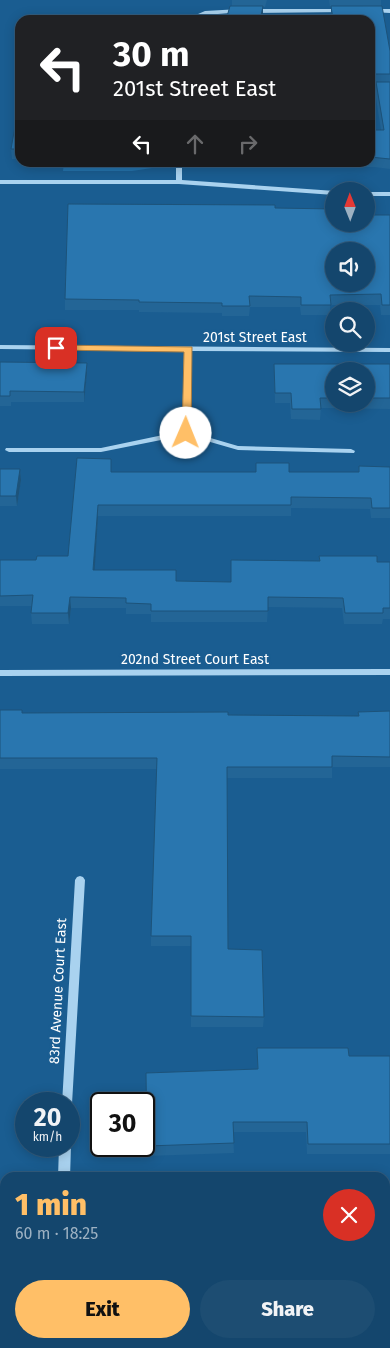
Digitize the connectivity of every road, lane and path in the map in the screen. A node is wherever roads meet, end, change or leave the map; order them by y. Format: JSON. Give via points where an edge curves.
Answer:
{"nodes":[{"id":1,"x":351,"y":11,"type":"edge"},
{"id":2,"x":370,"y":11,"type":"edge"},
{"id":3,"x":390,"y":12,"type":"edge"},
{"id":4,"x":196,"y":15,"type":"edge"},
{"id":5,"x":179,"y":167,"type":"edge"},
{"id":6,"x":0,"y":182,"type":"edge"},
{"id":7,"x":179,"y":182,"type":"junction"},
{"id":8,"x":325,"y":192,"type":"edge"},
{"id":9,"x":375,"y":194,"type":"edge"},
{"id":10,"x":390,"y":194,"type":"edge"},
{"id":11,"x":0,"y":347,"type":"edge"},
{"id":12,"x":188,"y":349,"type":"junction"},
{"id":13,"x":390,"y":350,"type":"edge"},
{"id":14,"x":186,"y":433,"type":"junction"},
{"id":15,"x":9,"y":450,"type":"dead end"},
{"id":16,"x":351,"y":451,"type":"dead end"},
{"id":17,"x":390,"y":672,"type":"edge"},
{"id":18,"x":0,"y":673,"type":"edge"},
{"id":19,"x":80,"y":880,"type":"dead end"},
{"id":20,"x":68,"y":1092,"type":"edge"},
{"id":21,"x":65,"y":1157,"type":"edge"},
{"id":22,"x":64,"y":1172,"type":"edge"}],
"edges":[{"from":1,"to":4,"type":"street","via":[[214,11]]},
{"from":2,"to":3,"type":"street"},
{"from":5,"to":7,"type":"street"},
{"from":6,"to":7,"type":"street"},
{"from":7,"to":8,"type":"street"},
{"from":9,"to":10,"type":"street"},
{"from":11,"to":12,"type":"street","name":"201st Street East"},
{"from":12,"to":13,"type":"street","name":"201st Street East"},
{"from":12,"to":14,"type":"street"},
{"from":14,"to":15,"type":"street","via":[[101,450]]},
{"from":14,"to":16,"type":"street","via":[[238,448]]},
{"from":17,"to":18,"type":"street","name":"202nd Street Court East"},
{"from":19,"to":20,"type":"street","name":"83rd Avenue Court East"},
{"from":21,"to":22,"type":"street"}]}
